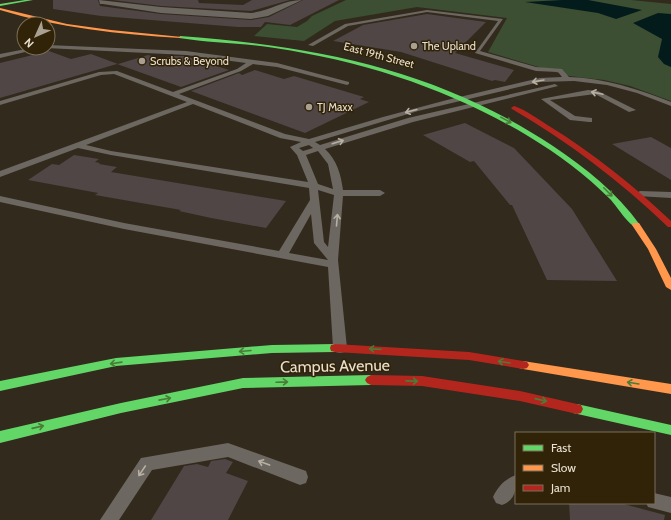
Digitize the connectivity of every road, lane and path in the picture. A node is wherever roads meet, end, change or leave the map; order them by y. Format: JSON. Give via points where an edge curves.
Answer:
{"nodes":[{"id":1,"x":31,"y":0,"type":"edge"},
{"id":2,"x":298,"y":0,"type":"edge"},
{"id":3,"x":104,"y":1,"type":"edge"},
{"id":4,"x":4,"y":3,"type":"edge"},
{"id":5,"x":0,"y":9,"type":"edge"},
{"id":6,"x":311,"y":45,"type":"junction"},
{"id":7,"x":56,"y":47,"type":"edge"},
{"id":8,"x":16,"y":53,"type":"edge"},
{"id":9,"x":0,"y":56,"type":"edge"},
{"id":10,"x":370,"y":56,"type":"dead end"},
{"id":11,"x":252,"y":62,"type":"junction"},
{"id":12,"x":566,"y":78,"type":"junction"},
{"id":13,"x":347,"y":82,"type":"dead end"},
{"id":14,"x":468,"y":87,"type":"dead end"},
{"id":15,"x":483,"y":93,"type":"junction"},
{"id":16,"x":173,"y":94,"type":"junction"},
{"id":17,"x":464,"y":98,"type":"junction"},
{"id":18,"x":496,"y":99,"type":"junction"},
{"id":19,"x":193,"y":102,"type":"junction"},
{"id":20,"x":0,"y":103,"type":"edge"},
{"id":21,"x":476,"y":104,"type":"junction"},
{"id":22,"x":671,"y":105,"type":"edge"},
{"id":23,"x":632,"y":110,"type":"dead end"},
{"id":24,"x":589,"y":120,"type":"dead end"},
{"id":25,"x":283,"y":136,"type":"junction"},
{"id":26,"x":309,"y":142,"type":"junction"},
{"id":27,"x":77,"y":145,"type":"junction"},
{"id":28,"x":319,"y":148,"type":"junction"},
{"id":29,"x":297,"y":151,"type":"junction"},
{"id":30,"x":0,"y":174,"type":"edge"},
{"id":31,"x":314,"y":186,"type":"junction"},
{"id":32,"x":338,"y":193,"type":"junction"},
{"id":33,"x":380,"y":193,"type":"dead end"},
{"id":34,"x":640,"y":194,"type":"junction"},
{"id":35,"x":671,"y":195,"type":"edge"},
{"id":36,"x":0,"y":199,"type":"edge"},
{"id":37,"x":315,"y":199,"type":"junction"},
{"id":38,"x":671,"y":225,"type":"edge"},
{"id":39,"x":282,"y":256,"type":"junction"},
{"id":40,"x":333,"y":262,"type":"junction"},
{"id":41,"x":671,"y":287,"type":"edge"},
{"id":42,"x":340,"y":348,"type":"junction"},
{"id":43,"x":0,"y":386,"type":"edge"},
{"id":44,"x":671,"y":389,"type":"edge"},
{"id":45,"x":671,"y":430,"type":"edge"},
{"id":46,"x":0,"y":437,"type":"edge"},
{"id":47,"x":300,"y":477,"type":"dead end"},
{"id":48,"x":515,"y":484,"type":"edge"},
{"id":49,"x":502,"y":497,"type":"dead end"},
{"id":50,"x":655,"y":501,"type":"edge"},
{"id":51,"x":671,"y":505,"type":"edge"},
{"id":52,"x":109,"y":520,"type":"edge"}],
"edges":[{"from":1,"to":4,"type":"main road"},
{"from":2,"to":3,"type":"street","via":[[259,16],[161,10]]},
{"from":4,"to":6,"type":"main road","name":"East 19th Street","via":[[34,13],[80,23]]},
{"from":5,"to":17,"type":"main road","name":"East 19th Street","via":[[38,20],[94,30],[233,41],[324,53],[404,74]]},
{"from":6,"to":10,"type":"main road","name":"East 19th Street"},
{"from":6,"to":12,"type":"lane","via":[[347,25],[427,11],[502,20],[477,52],[536,69],[560,70]]},
{"from":7,"to":11,"type":"lane","via":[[186,53]]},
{"from":8,"to":9,"type":"lane"},
{"from":11,"to":13,"type":"lane","via":[[277,65]]},
{"from":11,"to":16,"type":"lane","via":[[239,70]]},
{"from":12,"to":15,"type":"lane","one_way":true,"via":[[540,80]]},
{"from":12,"to":22,"type":"lane","via":[[604,83],[655,97]]},
{"from":14,"to":15,"type":"main road"},
{"from":15,"to":17,"type":"lane"},
{"from":15,"to":18,"type":"main road"},
{"from":16,"to":19,"type":"lane"},
{"from":16,"to":20,"type":"lane","via":[[115,72],[107,72]]},
{"from":17,"to":21,"type":"main road","name":"East 19th Street"},
{"from":17,"to":26,"type":"lane","one_way":true,"via":[[335,132]]},
{"from":18,"to":21,"type":"lane"},
{"from":18,"to":22,"type":"lane","via":[[548,86],[583,85],[614,88]]},
{"from":18,"to":34,"type":"main road","via":[[550,128],[600,161]]},
{"from":19,"to":25,"type":"lane"},
{"from":19,"to":27,"type":"lane"},
{"from":28,"to":21,"type":"lane","one_way":true},
{"from":21,"to":41,"type":"main road","name":"East 19th Street","one_way":true,"via":[[525,131],[578,166],[608,192],[657,256]]},
{"from":23,"to":24,"type":"lane","one_way":true,"via":[[596,92],[544,99],[572,118]]},
{"from":25,"to":26,"type":"lane"},
{"from":25,"to":29,"type":"lane"},
{"from":26,"to":28,"type":"lane"},
{"from":26,"to":29,"type":"lane"},
{"from":27,"to":30,"type":"lane"},
{"from":27,"to":31,"type":"lane","via":[[111,153]]},
{"from":28,"to":29,"type":"lane"},
{"from":28,"to":32,"type":"lane","via":[[338,178]]},
{"from":29,"to":31,"type":"lane"},
{"from":31,"to":32,"type":"lane"},
{"from":31,"to":37,"type":"lane"},
{"from":32,"to":33,"type":"lane"},
{"from":40,"to":32,"type":"lane","one_way":true},
{"from":34,"to":35,"type":"lane"},
{"from":34,"to":38,"type":"main road"},
{"from":36,"to":39,"type":"lane"},
{"from":37,"to":39,"type":"lane"},
{"from":37,"to":40,"type":"lane","via":[[319,243]]},
{"from":39,"to":40,"type":"lane"},
{"from":40,"to":42,"type":"lane"},
{"from":42,"to":43,"type":"main road","name":"Campus Avenue","one_way":true,"via":[[272,349],[116,362]]},
{"from":44,"to":42,"type":"main road","name":"Campus Avenue","one_way":true,"via":[[469,356]]},
{"from":46,"to":45,"type":"main road","name":"Campus Avenue","one_way":true,"via":[[121,408],[243,383],[345,380],[422,381],[520,396]]},
{"from":47,"to":52,"type":"lane","one_way":true,"via":[[228,450],[147,463]]},
{"from":48,"to":49,"type":"lane"},
{"from":50,"to":51,"type":"lane"}]}
